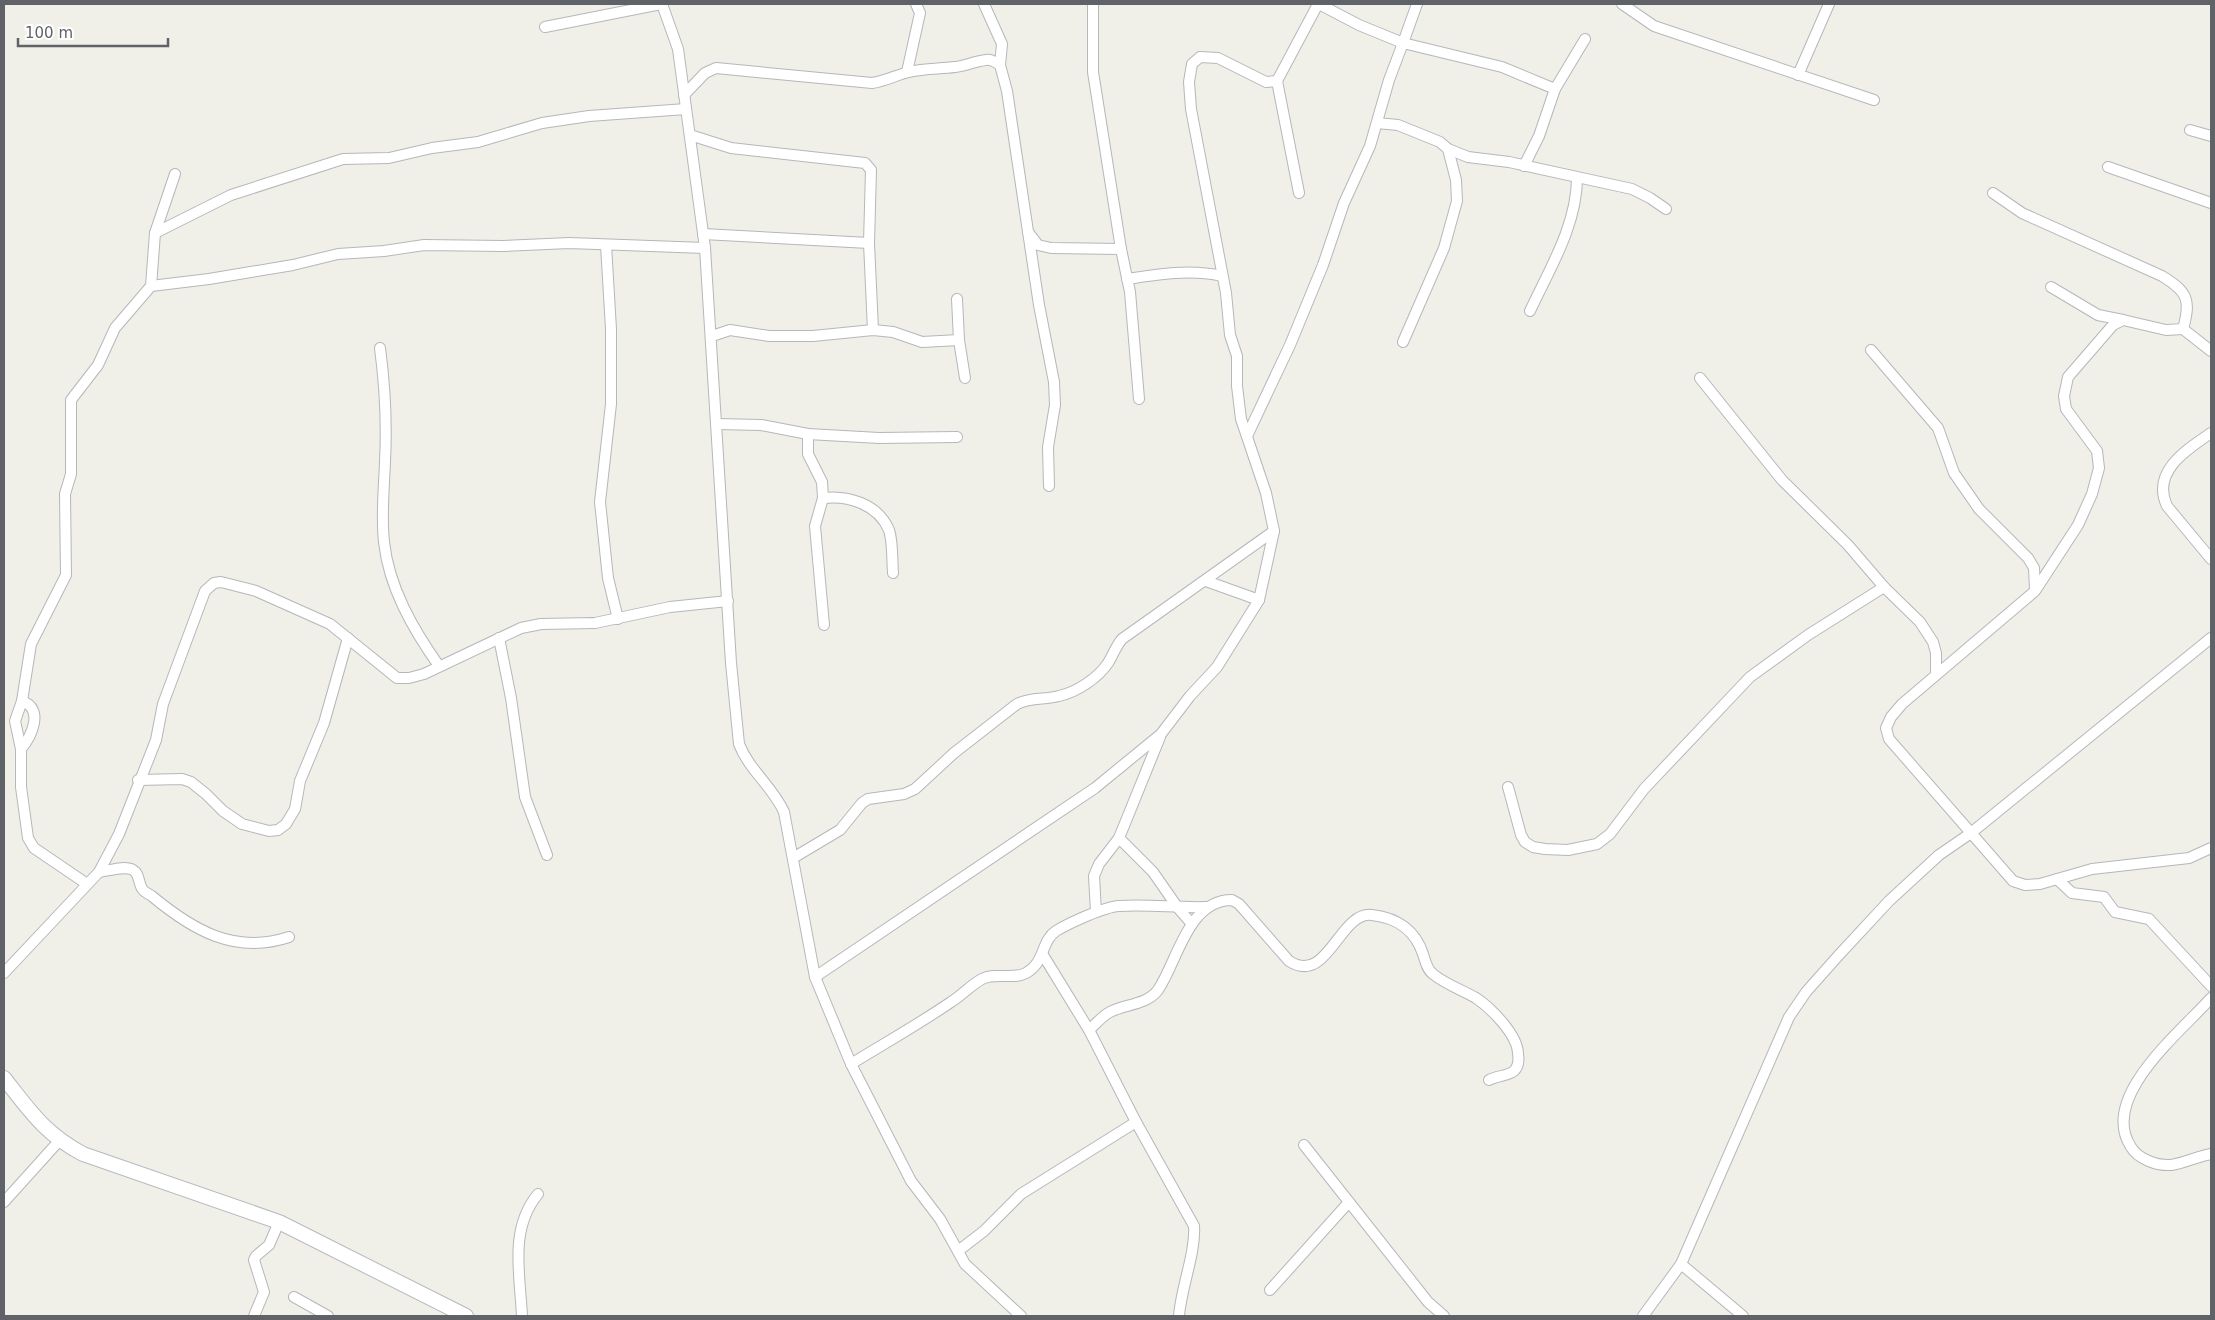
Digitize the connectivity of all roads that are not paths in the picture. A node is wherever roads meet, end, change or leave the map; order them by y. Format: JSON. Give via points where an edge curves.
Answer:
{"nodes":[{"id":1,"x":662,"y":4,"type":"edge"},
{"id":2,"x":916,"y":4,"type":"edge"},
{"id":3,"x":984,"y":4,"type":"edge"},
{"id":4,"x":1093,"y":4,"type":"edge"},
{"id":5,"x":1319,"y":4,"type":"edge"},
{"id":6,"x":1417,"y":4,"type":"edge"},
{"id":7,"x":1622,"y":4,"type":"edge"},
{"id":8,"x":1829,"y":4,"type":"edge"},
{"id":9,"x":545,"y":27,"type":"dead end"},
{"id":10,"x":1585,"y":39,"type":"dead end"},
{"id":11,"x":1403,"y":43,"type":"junction"},
{"id":12,"x":1000,"y":65,"type":"junction"},
{"id":13,"x":907,"y":72,"type":"junction"},
{"id":14,"x":1798,"y":75,"type":"junction"},
{"id":15,"x":1277,"y":81,"type":"junction"},
{"id":16,"x":1555,"y":89,"type":"junction"},
{"id":17,"x":684,"y":95,"type":"junction"},
{"id":18,"x":1874,"y":100,"type":"dead end"},
{"id":19,"x":686,"y":109,"type":"junction"},
{"id":20,"x":1377,"y":123,"type":"junction"},
{"id":21,"x":2190,"y":130,"type":"dead end"},
{"id":22,"x":690,"y":135,"type":"junction"},
{"id":23,"x":2211,"y":136,"type":"edge"},
{"id":24,"x":1448,"y":149,"type":"junction"},
{"id":25,"x":1524,"y":166,"type":"junction"},
{"id":26,"x":2108,"y":167,"type":"dead end"},
{"id":27,"x":174,"y":174,"type":"dead end"},
{"id":28,"x":1577,"y":178,"type":"junction"},
{"id":29,"x":1299,"y":193,"type":"dead end"},
{"id":30,"x":1993,"y":193,"type":"dead end"},
{"id":31,"x":2211,"y":203,"type":"edge"},
{"id":32,"x":1666,"y":210,"type":"dead end"},
{"id":33,"x":1028,"y":231,"type":"junction"},
{"id":34,"x":155,"y":233,"type":"junction"},
{"id":35,"x":703,"y":234,"type":"junction"},
{"id":36,"x":869,"y":243,"type":"junction"},
{"id":37,"x":606,"y":245,"type":"junction"},
{"id":38,"x":705,"y":248,"type":"junction"},
{"id":39,"x":1121,"y":249,"type":"junction"},
{"id":40,"x":1222,"y":276,"type":"junction"},
{"id":41,"x":1127,"y":279,"type":"junction"},
{"id":42,"x":151,"y":286,"type":"junction"},
{"id":43,"x":2052,"y":286,"type":"dead end"},
{"id":44,"x":957,"y":299,"type":"dead end"},
{"id":45,"x":1530,"y":311,"type":"dead end"},
{"id":46,"x":2122,"y":320,"type":"junction"},
{"id":47,"x":2183,"y":329,"type":"junction"},
{"id":48,"x":873,"y":330,"type":"junction"},
{"id":49,"x":712,"y":336,"type":"junction"},
{"id":50,"x":959,"y":340,"type":"junction"},
{"id":51,"x":1403,"y":342,"type":"dead end"},
{"id":52,"x":380,"y":348,"type":"dead end"},
{"id":53,"x":1871,"y":350,"type":"dead end"},
{"id":54,"x":2211,"y":351,"type":"edge"},
{"id":55,"x":965,"y":378,"type":"dead end"},
{"id":56,"x":1700,"y":378,"type":"dead end"},
{"id":57,"x":1139,"y":399,"type":"dead end"},
{"id":58,"x":717,"y":424,"type":"junction"},
{"id":59,"x":2211,"y":433,"type":"edge"},
{"id":60,"x":808,"y":434,"type":"junction"},
{"id":61,"x":1247,"y":436,"type":"junction"},
{"id":62,"x":957,"y":437,"type":"dead end"},
{"id":63,"x":1049,"y":486,"type":"dead end"},
{"id":64,"x":823,"y":498,"type":"junction"},
{"id":65,"x":1274,"y":531,"type":"junction"},
{"id":66,"x":2211,"y":559,"type":"edge"},
{"id":67,"x":893,"y":573,"type":"dead end"},
{"id":68,"x":1206,"y":581,"type":"junction"},
{"id":69,"x":1884,"y":587,"type":"junction"},
{"id":70,"x":2034,"y":591,"type":"junction"},
{"id":71,"x":1259,"y":600,"type":"junction"},
{"id":72,"x":728,"y":601,"type":"junction"},
{"id":73,"x":618,"y":619,"type":"junction"},
{"id":74,"x":824,"y":625,"type":"dead end"},
{"id":75,"x":348,"y":638,"type":"junction"},
{"id":76,"x":499,"y":638,"type":"junction"},
{"id":77,"x":2211,"y":638,"type":"edge"},
{"id":78,"x":439,"y":666,"type":"junction"},
{"id":79,"x":1936,"y":674,"type":"junction"},
{"id":80,"x":22,"y":702,"type":"junction"},
{"id":81,"x":1161,"y":734,"type":"junction"},
{"id":82,"x":21,"y":749,"type":"junction"},
{"id":83,"x":138,"y":780,"type":"junction"},
{"id":84,"x":1508,"y":788,"type":"dead end"},
{"id":85,"x":1971,"y":833,"type":"junction"},
{"id":86,"x":1119,"y":838,"type":"junction"},
{"id":87,"x":2211,"y":848,"type":"edge"},
{"id":88,"x":547,"y":855,"type":"dead end"},
{"id":89,"x":793,"y":858,"type":"junction"},
{"id":90,"x":99,"y":872,"type":"junction"},
{"id":91,"x":2057,"y":879,"type":"junction"},
{"id":92,"x":87,"y":884,"type":"junction"},
{"id":93,"x":1206,"y":907,"type":"junction"},
{"id":94,"x":1178,"y":908,"type":"junction"},
{"id":95,"x":1096,"y":912,"type":"junction"},
{"id":96,"x":1192,"y":924,"type":"junction"},
{"id":97,"x":289,"y":937,"type":"dead end"},
{"id":98,"x":1043,"y":955,"type":"junction"},
{"id":99,"x":4,"y":973,"type":"edge"},
{"id":100,"x":815,"y":977,"type":"junction"},
{"id":101,"x":2211,"y":986,"type":"edge"},
{"id":102,"x":2211,"y":998,"type":"edge"},
{"id":103,"x":1089,"y":1030,"type":"junction"},
{"id":104,"x":852,"y":1064,"type":"junction"},
{"id":105,"x":4,"y":1078,"type":"edge"},
{"id":106,"x":1489,"y":1080,"type":"dead end"},
{"id":107,"x":1136,"y":1122,"type":"junction"},
{"id":108,"x":60,"y":1141,"type":"junction"},
{"id":109,"x":1304,"y":1146,"type":"dead end"},
{"id":110,"x":2211,"y":1154,"type":"edge"},
{"id":111,"x":538,"y":1194,"type":"dead end"},
{"id":112,"x":4,"y":1202,"type":"edge"},
{"id":113,"x":1349,"y":1202,"type":"junction"},
{"id":114,"x":279,"y":1222,"type":"junction"},
{"id":115,"x":958,"y":1251,"type":"junction"},
{"id":116,"x":1681,"y":1264,"type":"junction"},
{"id":117,"x":1270,"y":1290,"type":"dead end"},
{"id":118,"x":294,"y":1297,"type":"dead end"},
{"id":119,"x":254,"y":1316,"type":"edge"},
{"id":120,"x":328,"y":1316,"type":"edge"},
{"id":121,"x":466,"y":1316,"type":"edge"},
{"id":122,"x":522,"y":1316,"type":"edge"},
{"id":123,"x":1020,"y":1316,"type":"edge"},
{"id":124,"x":1179,"y":1316,"type":"edge"},
{"id":125,"x":1444,"y":1316,"type":"edge"},
{"id":126,"x":1643,"y":1316,"type":"edge"},
{"id":127,"x":1743,"y":1316,"type":"edge"}],
"edges":[{"from":1,"to":9,"type":"street"},
{"from":1,"to":17,"type":"street","via":[[678,49]]},
{"from":2,"to":13,"type":"street","via":[[920,13]]},
{"from":3,"to":12,"type":"street","via":[[1002,44]]},
{"from":4,"to":39,"type":"street","via":[[1093,72]]},
{"from":5,"to":11,"type":"street"},
{"from":5,"to":15,"type":"street"},
{"from":6,"to":11,"type":"street"},
{"from":7,"to":14,"type":"street","via":[[1647,23]]},
{"from":8,"to":14,"type":"street"},
{"from":10,"to":16,"type":"street"},
{"from":11,"to":16,"type":"street","via":[[1502,67]]},
{"from":11,"to":20,"type":"street"},
{"from":12,"to":13,"type":"street","via":[[993,60],[985,60],[971,65]]},
{"from":12,"to":33,"type":"street","via":[[1007,91]]},
{"from":13,"to":17,"type":"street","via":[[887,81],[872,83],[716,68],[705,73]]},
{"from":14,"to":18,"type":"street"},
{"from":15,"to":29,"type":"street"},
{"from":15,"to":40,"type":"street","via":[[1266,82],[1218,58],[1200,57],[1192,64],[1190,109]]},
{"from":16,"to":25,"type":"street","via":[[1539,136]]},
{"from":17,"to":19,"type":"street"},
{"from":19,"to":22,"type":"street"},
{"from":19,"to":34,"type":"street","via":[[589,116],[542,123],[478,142],[389,158],[343,159],[231,195]]},
{"from":20,"to":24,"type":"street","via":[[1398,125],[1440,142]]},
{"from":20,"to":61,"type":"street","via":[[1323,265]]},
{"from":21,"to":23,"type":"street"},
{"from":22,"to":35,"type":"street"},
{"from":22,"to":36,"type":"street","via":[[731,148],[865,163],[871,170]]},
{"from":24,"to":25,"type":"street","via":[[1468,157]]},
{"from":24,"to":51,"type":"street","via":[[1456,180],[1456,201],[1444,248]]},
{"from":25,"to":28,"type":"street"},
{"from":26,"to":31,"type":"street"},
{"from":27,"to":34,"type":"street"},
{"from":28,"to":32,"type":"street","via":[[1632,189]]},
{"from":28,"to":45,"type":"street","via":[[1577,197],[1568,228]]},
{"from":30,"to":47,"type":"street","via":[[2022,213],[2162,276],[2181,288],[2186,301]]},
{"from":33,"to":39,"type":"street","via":[[1038,245],[1051,248]]},
{"from":33,"to":63,"type":"street","via":[[1054,382],[1055,405],[1048,447]]},
{"from":34,"to":42,"type":"street"},
{"from":35,"to":36,"type":"street"},
{"from":35,"to":38,"type":"street"},
{"from":36,"to":48,"type":"street"},
{"from":37,"to":38,"type":"street"},
{"from":37,"to":42,"type":"street","via":[[424,245],[338,254],[293,265]]},
{"from":37,"to":73,"type":"street","via":[[611,404],[600,502],[608,578]]},
{"from":38,"to":49,"type":"street"},
{"from":39,"to":41,"type":"street"},
{"from":40,"to":41,"type":"street","via":[[1190,272]]},
{"from":40,"to":61,"type":"street","via":[[1230,335],[1237,356],[1238,403]]},
{"from":41,"to":57,"type":"street"},
{"from":42,"to":80,"type":"street","via":[[115,328],[98,365],[71,400],[71,474],[65,494],[66,575],[31,644]]},
{"from":43,"to":46,"type":"street","via":[[2098,315]]},
{"from":44,"to":50,"type":"street"},
{"from":46,"to":47,"type":"street","via":[[2166,330]]},
{"from":46,"to":70,"type":"street","via":[[2113,325],[2068,377],[2064,396],[2066,409],[2097,451],[2099,468],[2078,525]]},
{"from":47,"to":54,"type":"street"},
{"from":48,"to":49,"type":"street","via":[[814,336],[769,336],[730,330]]},
{"from":48,"to":50,"type":"street","via":[[893,332],[922,342]]},
{"from":49,"to":58,"type":"street"},
{"from":50,"to":55,"type":"street"},
{"from":52,"to":78,"type":"street","via":[[386,392],[382,504],[384,542],[405,610]]},
{"from":53,"to":70,"type":"street","via":[[1938,428],[1954,473],[1979,509],[2028,558],[2034,568]]},
{"from":56,"to":69,"type":"street","via":[[1782,480],[1848,545]]},
{"from":58,"to":60,"type":"street","via":[[762,425]]},
{"from":58,"to":72,"type":"street"},
{"from":59,"to":66,"type":"street","via":[[2171,465],[2164,476],[2162,496]]},
{"from":60,"to":62,"type":"street","via":[[878,438]]},
{"from":60,"to":64,"type":"street","via":[[808,454],[822,482]]},
{"from":61,"to":65,"type":"street","via":[[1266,493]]},
{"from":64,"to":67,"type":"street","via":[[838,496],[873,509],[889,530]]},
{"from":64,"to":74,"type":"street","via":[[816,526]]},
{"from":65,"to":68,"type":"street"},
{"from":65,"to":71,"type":"street"},
{"from":68,"to":71,"type":"street"},
{"from":68,"to":89,"type":"street","via":[[1122,639],[1107,664],[1093,678],[1073,691],[1027,699],[1017,704],[954,753],[915,790],[868,799],[840,830]]},
{"from":69,"to":79,"type":"street","via":[[1920,622],[1933,642]]},
{"from":69,"to":84,"type":"street","via":[[1808,635],[1750,677],[1644,789],[1610,834],[1596,844],[1568,850],[1533,847],[1522,835]]},
{"from":70,"to":79,"type":"street"},
{"from":71,"to":81,"type":"street","via":[[1217,667]]},
{"from":72,"to":73,"type":"street","via":[[662,608]]},
{"from":72,"to":89,"type":"street","via":[[739,744],[743,756],[778,798]]},
{"from":73,"to":76,"type":"street","via":[[541,624],[521,628]]},
{"from":75,"to":78,"type":"street","via":[[397,678],[409,678]]},
{"from":75,"to":83,"type":"street","via":[[330,624],[256,591],[221,582],[208,587],[169,687],[156,740]]},
{"from":75,"to":83,"type":"street","via":[[324,723],[300,781],[295,809],[286,824],[269,831],[242,824],[222,811],[191,782],[182,779]]},
{"from":76,"to":78,"type":"street"},
{"from":76,"to":88,"type":"street","via":[[511,698],[524,797]]},
{"from":77,"to":85,"type":"street"},
{"from":79,"to":85,"type":"street","via":[[1902,704],[1886,728],[1889,739]]},
{"from":80,"to":82,"type":"street","via":[[15,721]]},
{"from":80,"to":82,"type":"street","via":[[27,703],[31,710],[35,728]]},
{"from":81,"to":86,"type":"street"},
{"from":81,"to":100,"type":"street","via":[[1095,788]]},
{"from":82,"to":92,"type":"street","via":[[21,787],[28,838],[34,848]]},
{"from":83,"to":90,"type":"street","via":[[119,834]]},
{"from":85,"to":91,"type":"street","via":[[2013,881],[2025,886]]},
{"from":85,"to":116,"type":"street","via":[[1939,855],[1889,901],[1819,978],[1790,1017]]},
{"from":86,"to":94,"type":"street","via":[[1153,872]]},
{"from":86,"to":95,"type":"street","via":[[1094,876]]},
{"from":87,"to":91,"type":"street","via":[[2189,858],[2092,869]]},
{"from":89,"to":100,"type":"street"},
{"from":90,"to":92,"type":"street"},
{"from":90,"to":97,"type":"street","via":[[133,870],[143,890],[166,909],[207,934],[254,944]]},
{"from":91,"to":101,"type":"street","via":[[2072,893],[2104,897],[2115,912],[2150,919]]},
{"from":92,"to":99,"type":"street"},
{"from":93,"to":94,"type":"street"},
{"from":93,"to":96,"type":"street"},
{"from":93,"to":106,"type":"street","via":[[1232,900],[1297,966],[1307,967],[1318,962],[1364,915],[1382,917],[1408,928],[1417,938],[1431,973],[1478,1000],[1514,1035],[1519,1064],[1513,1072]]},
{"from":94,"to":95,"type":"street","via":[[1120,906]]},
{"from":94,"to":96,"type":"street"},
{"from":95,"to":98,"type":"street","via":[[1049,936]]},
{"from":96,"to":103,"type":"street","via":[[1158,990],[1140,1002],[1108,1013]]},
{"from":98,"to":103,"type":"street"},
{"from":98,"to":104,"type":"street","via":[[1021,975],[981,979]]},
{"from":100,"to":104,"type":"street"},
{"from":102,"to":110,"type":"street","via":[[2156,1056],[2141,1078],[2124,1109],[2123,1129],[2138,1156],[2157,1162],[2170,1165]]},
{"from":103,"to":107,"type":"street"},
{"from":104,"to":115,"type":"street","via":[[911,1181],[940,1219]]},
{"from":105,"to":108,"type":"street","via":[[42,1126]]},
{"from":107,"to":115,"type":"street","via":[[1021,1194],[984,1231]]},
{"from":107,"to":124,"type":"street","via":[[1194,1226],[1195,1239]]},
{"from":108,"to":112,"type":"street"},
{"from":108,"to":114,"type":"street","via":[[83,1154]]},
{"from":109,"to":113,"type":"street"},
{"from":111,"to":122,"type":"street","via":[[527,1207],[519,1232]]},
{"from":113,"to":117,"type":"street"},
{"from":113,"to":125,"type":"street","via":[[1428,1302]]},
{"from":114,"to":119,"type":"street","via":[[268,1246],[254,1260],[264,1292]]},
{"from":114,"to":121,"type":"street"},
{"from":115,"to":123,"type":"street","via":[[965,1264]]},
{"from":116,"to":126,"type":"street"},
{"from":116,"to":127,"type":"street"},
{"from":118,"to":120,"type":"street"}]}
